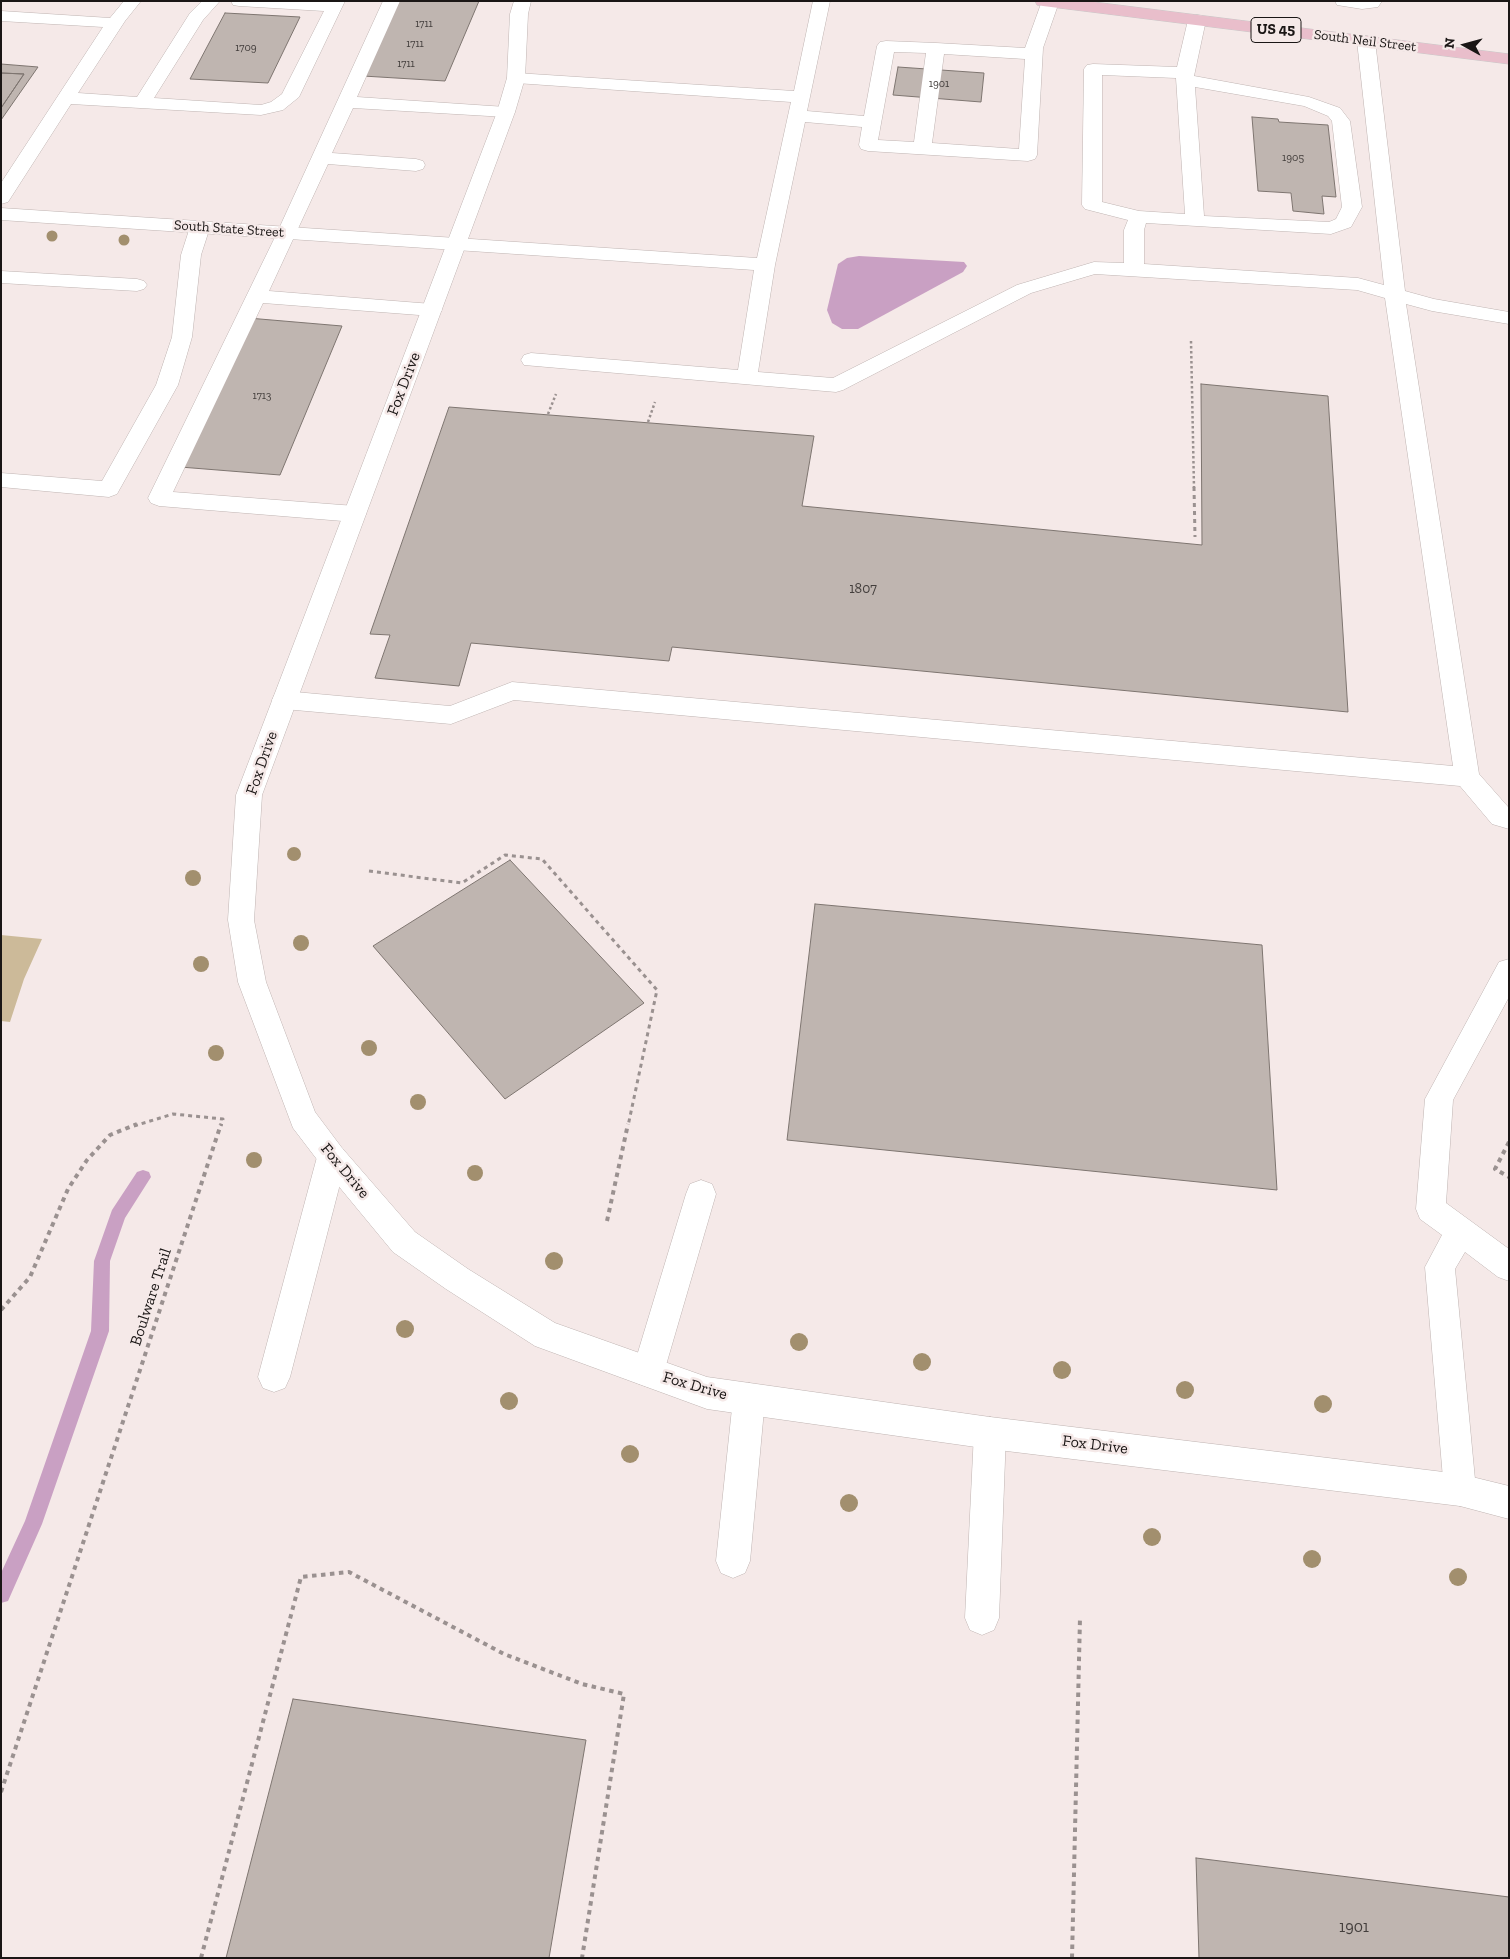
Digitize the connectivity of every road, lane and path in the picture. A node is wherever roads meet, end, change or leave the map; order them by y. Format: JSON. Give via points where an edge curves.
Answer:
{"nodes":[{"id":1,"x":133,"y":1,"type":"edge"},
{"id":2,"x":212,"y":1,"type":"edge"},
{"id":3,"x":239,"y":1,"type":"edge"},
{"id":4,"x":392,"y":1,"type":"edge"},
{"id":5,"x":523,"y":1,"type":"edge"},
{"id":6,"x":822,"y":1,"type":"edge"},
{"id":7,"x":1343,"y":1,"type":"edge"},
{"id":8,"x":1374,"y":1,"type":"edge"},
{"id":9,"x":1046,"y":2,"type":"edge"},
{"id":10,"x":336,"y":4,"type":"edge"},
{"id":11,"x":1,"y":16,"type":"edge"},
{"id":12,"x":1197,"y":20,"type":"junction"},
{"id":13,"x":114,"y":24,"type":"junction"},
{"id":14,"x":1366,"y":41,"type":"junction"},
{"id":15,"x":936,"y":48,"type":"junction"},
{"id":16,"x":1034,"y":54,"type":"junction"},
{"id":17,"x":1509,"y":59,"type":"edge"},
{"id":18,"x":1186,"y":76,"type":"junction"},
{"id":19,"x":516,"y":78,"type":"junction"},
{"id":20,"x":802,"y":97,"type":"junction"},
{"id":21,"x":66,"y":98,"type":"junction"},
{"id":22,"x":346,"y":102,"type":"junction"},
{"id":23,"x":142,"y":103,"type":"junction"},
{"id":24,"x":506,"y":112,"type":"junction"},
{"id":25,"x":798,"y":116,"type":"junction"},
{"id":26,"x":872,"y":122,"type":"junction"},
{"id":27,"x":922,"y":148,"type":"junction"},
{"id":28,"x":320,"y":158,"type":"junction"},
{"id":29,"x":416,"y":165,"type":"dead end"},
{"id":30,"x":1,"y":198,"type":"edge"},
{"id":31,"x":1,"y":214,"type":"edge"},
{"id":32,"x":1140,"y":217,"type":"junction"},
{"id":33,"x":1195,"y":221,"type":"junction"},
{"id":34,"x":200,"y":227,"type":"junction"},
{"id":35,"x":287,"y":233,"type":"junction"},
{"id":36,"x":456,"y":244,"type":"junction"},
{"id":37,"x":765,"y":265,"type":"junction"},
{"id":38,"x":1134,"y":269,"type":"junction"},
{"id":39,"x":1,"y":276,"type":"edge"},
{"id":40,"x":137,"y":285,"type":"dead end"},
{"id":41,"x":1396,"y":295,"type":"junction"},
{"id":42,"x":256,"y":296,"type":"junction"},
{"id":43,"x":432,"y":310,"type":"junction"},
{"id":44,"x":1509,"y":318,"type":"edge"},
{"id":45,"x":1191,"y":341,"type":"dead end"},
{"id":46,"x":531,"y":360,"type":"dead end"},
{"id":47,"x":747,"y":378,"type":"junction"},
{"id":48,"x":1,"y":480,"type":"edge"},
{"id":49,"x":355,"y":514,"type":"junction"},
{"id":50,"x":1195,"y":537,"type":"dead end"},
{"id":51,"x":284,"y":700,"type":"junction"},
{"id":52,"x":1467,"y":777,"type":"junction"},
{"id":53,"x":1509,"y":819,"type":"edge"},
{"id":54,"x":369,"y":871,"type":"dead end"},
{"id":55,"x":1509,"y":970,"type":"edge"},
{"id":56,"x":1509,"y":1142,"type":"edge"},
{"id":57,"x":332,"y":1157,"type":"junction"},
{"id":58,"x":1509,"y":1177,"type":"edge"},
{"id":59,"x":701,"y":1194,"type":"dead end"},
{"id":60,"x":607,"y":1221,"type":"dead end"},
{"id":61,"x":1460,"y":1232,"type":"junction"},
{"id":62,"x":1509,"y":1267,"type":"edge"},
{"id":63,"x":1,"y":1310,"type":"edge"},
{"id":64,"x":648,"y":1372,"type":"junction"},
{"id":65,"x":274,"y":1377,"type":"dead end"},
{"id":66,"x":749,"y":1399,"type":"junction"},
{"id":67,"x":990,"y":1433,"type":"junction"},
{"id":68,"x":1460,"y":1490,"type":"junction"},
{"id":69,"x":1509,"y":1503,"type":"edge"},
{"id":70,"x":733,"y":1561,"type":"dead end"},
{"id":71,"x":982,"y":1618,"type":"dead end"},
{"id":72,"x":1080,"y":1618,"type":"dead end"},
{"id":73,"x":1,"y":1792,"type":"edge"},
{"id":74,"x":201,"y":1958,"type":"edge"},
{"id":75,"x":582,"y":1958,"type":"edge"},
{"id":76,"x":1072,"y":1958,"type":"edge"}],
"edges":[{"from":1,"to":13,"type":"street"},
{"from":2,"to":23,"type":"street","via":[[196,16]]},
{"from":3,"to":10,"type":"street"},
{"from":4,"to":22,"type":"street"},
{"from":5,"to":19,"type":"street","name":"Fox Drive","via":[[518,14]]},
{"from":6,"to":20,"type":"street"},
{"from":7,"to":8,"type":"street","via":[[1362,4]]},
{"from":9,"to":12,"type":"main road","name":"South Neil Street","number":"US 45"},
{"from":9,"to":16,"type":"street"},
{"from":10,"to":23,"type":"street","via":[[290,96],[277,106],[261,110]]},
{"from":11,"to":13,"type":"street"},
{"from":12,"to":14,"type":"main road","name":"South Neil Street","number":"US 45"},
{"from":12,"to":18,"type":"street"},
{"from":13,"to":21,"type":"street"},
{"from":14,"to":17,"type":"main road","name":"South Neil Street","number":"US 45"},
{"from":14,"to":41,"type":"street"},
{"from":15,"to":16,"type":"street"},
{"from":15,"to":26,"type":"street","via":[[886,46]]},
{"from":15,"to":27,"type":"street"},
{"from":16,"to":27,"type":"street","via":[[1028,155]]},
{"from":18,"to":32,"type":"street","via":[[1093,69],[1092,205]]},
{"from":18,"to":33,"type":"street"},
{"from":18,"to":33,"type":"street","via":[[1309,102],[1334,112],[1341,121],[1352,207],[1344,223],[1331,228]]},
{"from":19,"to":20,"type":"street"},
{"from":19,"to":24,"type":"street","name":"Fox Drive"},
{"from":20,"to":25,"type":"street"},
{"from":21,"to":23,"type":"street"},
{"from":21,"to":30,"type":"street"},
{"from":22,"to":24,"type":"street"},
{"from":22,"to":28,"type":"street"},
{"from":24,"to":36,"type":"street","name":"Fox Drive"},
{"from":25,"to":26,"type":"street"},
{"from":25,"to":37,"type":"street"},
{"from":26,"to":27,"type":"street","via":[[868,145]]},
{"from":28,"to":29,"type":"street"},
{"from":28,"to":35,"type":"street"},
{"from":31,"to":34,"type":"street","name":"South State Street"},
{"from":32,"to":33,"type":"street"},
{"from":32,"to":38,"type":"street","via":[[1134,230]]},
{"from":34,"to":35,"type":"street","name":"South State Street"},
{"from":34,"to":48,"type":"street","via":[[191,254],[182,337],[167,385],[109,489]]},
{"from":35,"to":36,"type":"street","name":"South State Street"},
{"from":35,"to":42,"type":"street"},
{"from":36,"to":37,"type":"street","name":"South State Street"},
{"from":36,"to":43,"type":"street","name":"Fox Drive"},
{"from":37,"to":47,"type":"street"},
{"from":38,"to":41,"type":"street","via":[[1358,284]]},
{"from":38,"to":47,"type":"street","via":[[1094,268],[1024,289],[836,385]]},
{"from":39,"to":40,"type":"street"},
{"from":41,"to":44,"type":"street","via":[[1432,305]]},
{"from":41,"to":52,"type":"street"},
{"from":42,"to":43,"type":"street"},
{"from":42,"to":49,"type":"street","via":[[159,498]]},
{"from":43,"to":49,"type":"street","name":"Fox Drive"},
{"from":45,"to":50,"type":"path"},
{"from":46,"to":47,"type":"street"},
{"from":49,"to":51,"type":"street","name":"Fox Drive"},
{"from":51,"to":52,"type":"street","via":[[451,716],[512,691]]},
{"from":51,"to":57,"type":"street","name":"Fox Drive","via":[[249,795],[241,920],[252,982],[303,1120]]},
{"from":52,"to":53,"type":"street","via":[[1501,817]]},
{"from":54,"to":60,"type":"path","via":[[462,883],[505,856],[542,859],[658,990]]},
{"from":55,"to":61,"type":"street","via":[[1439,1099],[1431,1209]]},
{"from":56,"to":58,"type":"path","via":[[1495,1169]]},
{"from":57,"to":64,"type":"street","name":"Fox Drive","via":[[404,1242],[457,1280],[546,1335]]},
{"from":57,"to":65,"type":"street"},
{"from":59,"to":64,"type":"street"},
{"from":61,"to":62,"type":"street"},
{"from":61,"to":68,"type":"street","via":[[1440,1267]]},
{"from":63,"to":73,"type":"path","name":"Boulware Trail","via":[[30,1277],[68,1189],[87,1160],[110,1135],[172,1114],[223,1119]]},
{"from":64,"to":66,"type":"street","name":"Fox Drive","via":[[707,1393]]},
{"from":66,"to":67,"type":"street","name":"Fox Drive"},
{"from":66,"to":70,"type":"street"},
{"from":67,"to":68,"type":"street","name":"Fox Drive"},
{"from":67,"to":71,"type":"street"},
{"from":68,"to":69,"type":"street","name":"Fox Drive"},
{"from":72,"to":76,"type":"path"},
{"from":74,"to":75,"type":"path","via":[[302,1577],[349,1572],[504,1654],[582,1684],[624,1694]]}]}
